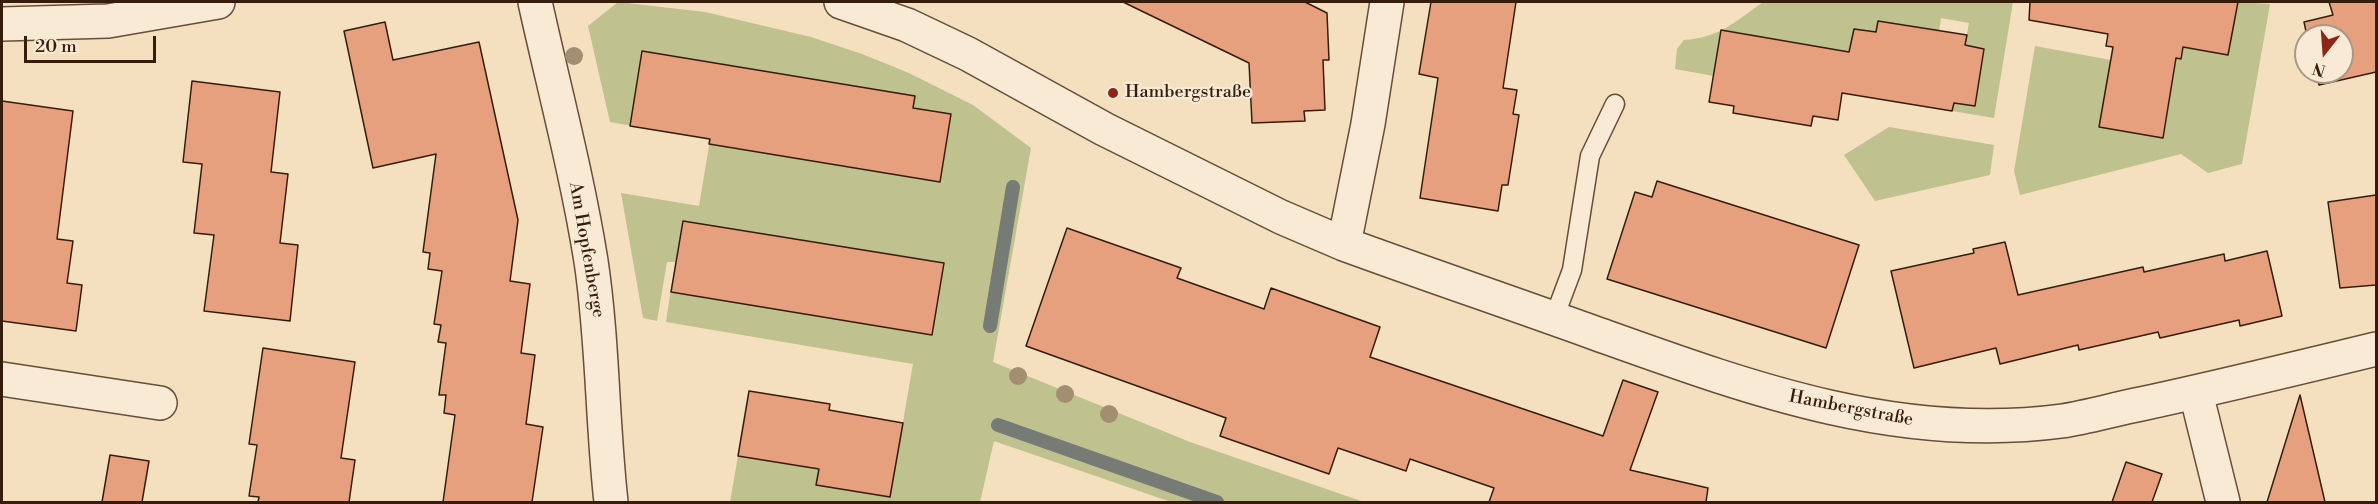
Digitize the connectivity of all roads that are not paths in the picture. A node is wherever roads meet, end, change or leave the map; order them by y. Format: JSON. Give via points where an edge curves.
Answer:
{"nodes":[{"id":1,"x":218,"y":2,"type":"edge"},
{"id":2,"x":535,"y":2,"type":"edge"},
{"id":3,"x":841,"y":2,"type":"edge"},
{"id":4,"x":1387,"y":2,"type":"edge"},
{"id":5,"x":2,"y":24,"type":"edge"},
{"id":6,"x":1615,"y":104,"type":"dead end"},
{"id":7,"x":1344,"y":244,"type":"junction"},
{"id":8,"x":1554,"y":318,"type":"junction"},
{"id":9,"x":2376,"y":349,"type":"edge"},
{"id":10,"x":2,"y":379,"type":"edge"},
{"id":11,"x":2196,"y":393,"type":"junction"},
{"id":12,"x":160,"y":403,"type":"dead end"},
{"id":13,"x":611,"y":502,"type":"edge"},
{"id":14,"x":2223,"y":502,"type":"edge"}],
"edges":[{"from":1,"to":5,"type":"street","via":[[108,21]]},
{"from":2,"to":13,"type":"street","name":"Am Hopfenberge","via":[[591,260]]},
{"from":3,"to":7,"type":"street","name":"Hambergstraße","via":[[907,25],[968,54],[1104,129]]},
{"from":4,"to":7,"type":"street"},
{"from":6,"to":8,"type":"lane","via":[[1590,156],[1572,270]]},
{"from":7,"to":8,"type":"street","name":"Hambergstraße"},
{"from":8,"to":11,"type":"street","name":"Hambergstraße","via":[[1745,386],[1822,407],[1894,420],[1989,425],[2063,421]]},
{"from":9,"to":11,"type":"street","name":"Hambergstraße"},
{"from":10,"to":12,"type":"street"},
{"from":11,"to":14,"type":"street"}]}
